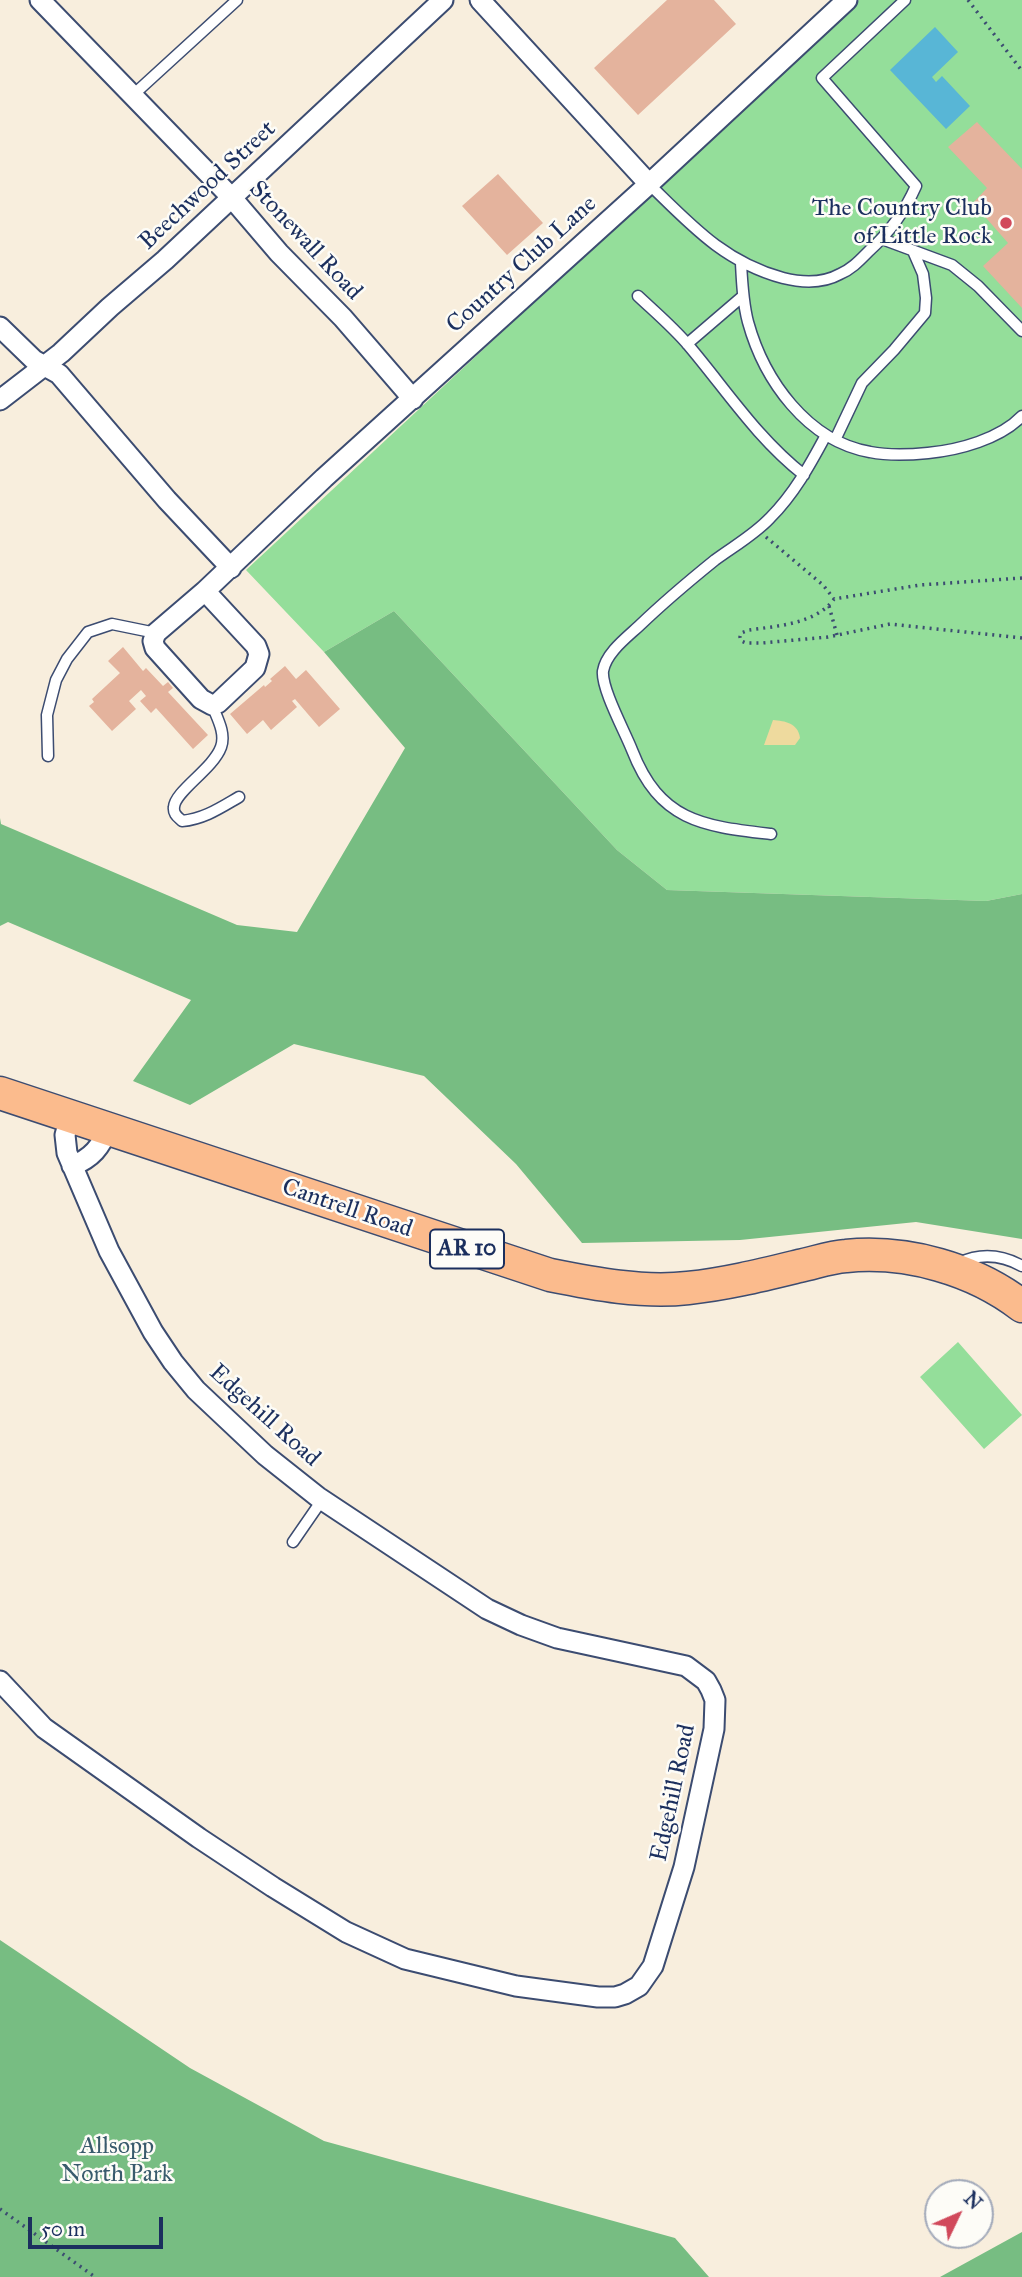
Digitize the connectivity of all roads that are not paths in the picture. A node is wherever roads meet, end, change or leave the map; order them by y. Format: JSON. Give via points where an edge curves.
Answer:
{"nodes":[{"id":1,"x":40,"y":0,"type":"edge"},
{"id":2,"x":237,"y":0,"type":"edge"},
{"id":3,"x":443,"y":0,"type":"edge"},
{"id":4,"x":480,"y":0,"type":"edge"},
{"id":5,"x":847,"y":0,"type":"edge"},
{"id":6,"x":905,"y":0,"type":"edge"},
{"id":7,"x":132,"y":96,"type":"junction"},
{"id":8,"x":649,"y":184,"type":"junction"},
{"id":9,"x":232,"y":198,"type":"junction"},
{"id":10,"x":882,"y":239,"type":"junction"},
{"id":11,"x":913,"y":251,"type":"junction"},
{"id":12,"x":741,"y":263,"type":"junction"},
{"id":13,"x":638,"y":296,"type":"dead end"},
{"id":14,"x":743,"y":296,"type":"junction"},
{"id":15,"x":0,"y":327,"type":"edge"},
{"id":16,"x":1022,"y":331,"type":"edge"},
{"id":17,"x":687,"y":344,"type":"junction"},
{"id":18,"x":44,"y":365,"type":"junction"},
{"id":19,"x":413,"y":399,"type":"junction"},
{"id":20,"x":0,"y":400,"type":"edge"},
{"id":21,"x":1022,"y":416,"type":"edge"},
{"id":22,"x":831,"y":437,"type":"junction"},
{"id":23,"x":804,"y":475,"type":"junction"},
{"id":24,"x":231,"y":568,"type":"junction"},
{"id":25,"x":205,"y":591,"type":"junction"},
{"id":26,"x":156,"y":633,"type":"junction"},
{"id":27,"x":212,"y":705,"type":"junction"},
{"id":28,"x":48,"y":756,"type":"dead end"},
{"id":29,"x":239,"y":797,"type":"dead end"},
{"id":30,"x":771,"y":834,"type":"dead end"},
{"id":31,"x":0,"y":1093,"type":"edge"},
{"id":32,"x":70,"y":1117,"type":"junction"},
{"id":33,"x":108,"y":1128,"type":"junction"},
{"id":34,"x":72,"y":1166,"type":"junction"},
{"id":35,"x":1022,"y":1266,"type":"edge"},
{"id":36,"x":949,"y":1268,"type":"junction"},
{"id":37,"x":1022,"y":1306,"type":"edge"},
{"id":38,"x":322,"y":1500,"type":"junction"},
{"id":39,"x":293,"y":1542,"type":"dead end"},
{"id":40,"x":0,"y":1681,"type":"edge"}],
"edges":[{"from":1,"to":7,"type":"street","name":"Stonewall Road"},
{"from":2,"to":7,"type":"lane"},
{"from":3,"to":9,"type":"street","name":"Beechwood Street"},
{"from":4,"to":8,"type":"street"},
{"from":5,"to":8,"type":"street","name":"Country Club Lane"},
{"from":6,"to":10,"type":"lane","via":[[822,78],[916,186]]},
{"from":7,"to":9,"type":"street","name":"Stonewall Road"},
{"from":8,"to":12,"type":"lane","via":[[713,244]]},
{"from":8,"to":19,"type":"street","name":"Country Club Lane"},
{"from":9,"to":18,"type":"street","name":"Beechwood Street"},
{"from":9,"to":19,"type":"street","name":"Stonewall Road"},
{"from":10,"to":11,"type":"lane"},
{"from":10,"to":12,"type":"lane","via":[[848,270],[819,281],[795,281]]},
{"from":11,"to":16,"type":"lane","via":[[952,265]]},
{"from":11,"to":22,"type":"lane","via":[[923,274],[925,313],[862,383]]},
{"from":12,"to":14,"type":"lane"},
{"from":13,"to":17,"type":"lane"},
{"from":14,"to":17,"type":"lane"},
{"from":14,"to":22,"type":"lane","via":[[768,372],[808,422]]},
{"from":15,"to":18,"type":"street"},
{"from":17,"to":23,"type":"lane","via":[[777,454]]},
{"from":18,"to":20,"type":"street","name":"Beechwood Street"},
{"from":18,"to":24,"type":"street","via":[[59,374]]},
{"from":19,"to":24,"type":"street","name":"Country Club Lane"},
{"from":21,"to":22,"type":"lane","via":[[993,435],[940,452],[867,452]]},
{"from":22,"to":23,"type":"lane"},
{"from":23,"to":30,"type":"lane","via":[[758,530],[664,602],[621,642],[603,671],[606,694],[657,795],[688,819]]},
{"from":24,"to":25,"type":"street","name":"Country Club Lane"},
{"from":25,"to":26,"type":"street","name":"Country Club Lane"},
{"from":25,"to":27,"type":"street","via":[[259,654],[255,668]]},
{"from":26,"to":27,"type":"street","via":[[155,648],[201,699]]},
{"from":26,"to":28,"type":"lane","via":[[112,624],[88,632],[57,680],[47,715]]},
{"from":27,"to":29,"type":"lane","via":[[222,728],[222,746],[210,766],[178,798],[174,814],[182,821],[193,820]]},
{"from":31,"to":32,"type":"main road","name":"Cantrell Road","number":"AR 10"},
{"from":32,"to":33,"type":"main road","name":"Cantrell Road","number":"AR 10"},
{"from":32,"to":34,"type":"street","name":"Edgehill Road","via":[[65,1143]]},
{"from":33,"to":34,"type":"street","via":[[98,1150]]},
{"from":33,"to":36,"type":"main road","name":"Cantrell Road","number":"AR 10","via":[[491,1257],[598,1284],[684,1288],[845,1256],[890,1256]]},
{"from":34,"to":38,"type":"street","name":"Edgehill Road","via":[[109,1251],[173,1362],[265,1455]]},
{"from":35,"to":36,"type":"lane","via":[[996,1256],[981,1256]]},
{"from":36,"to":37,"type":"main road","name":"Cantrell Road","number":"AR 10"},
{"from":38,"to":39,"type":"lane"},
{"from":38,"to":40,"type":"street","name":"Edgehill Road","via":[[487,1609],[557,1638],[686,1666],[708,1685],[715,1700],[714,1729],[684,1867],[653,1966],[639,1986],[615,1997],[565,1993],[500,1982],[380,1950],[199,1838],[44,1728]]}]}
